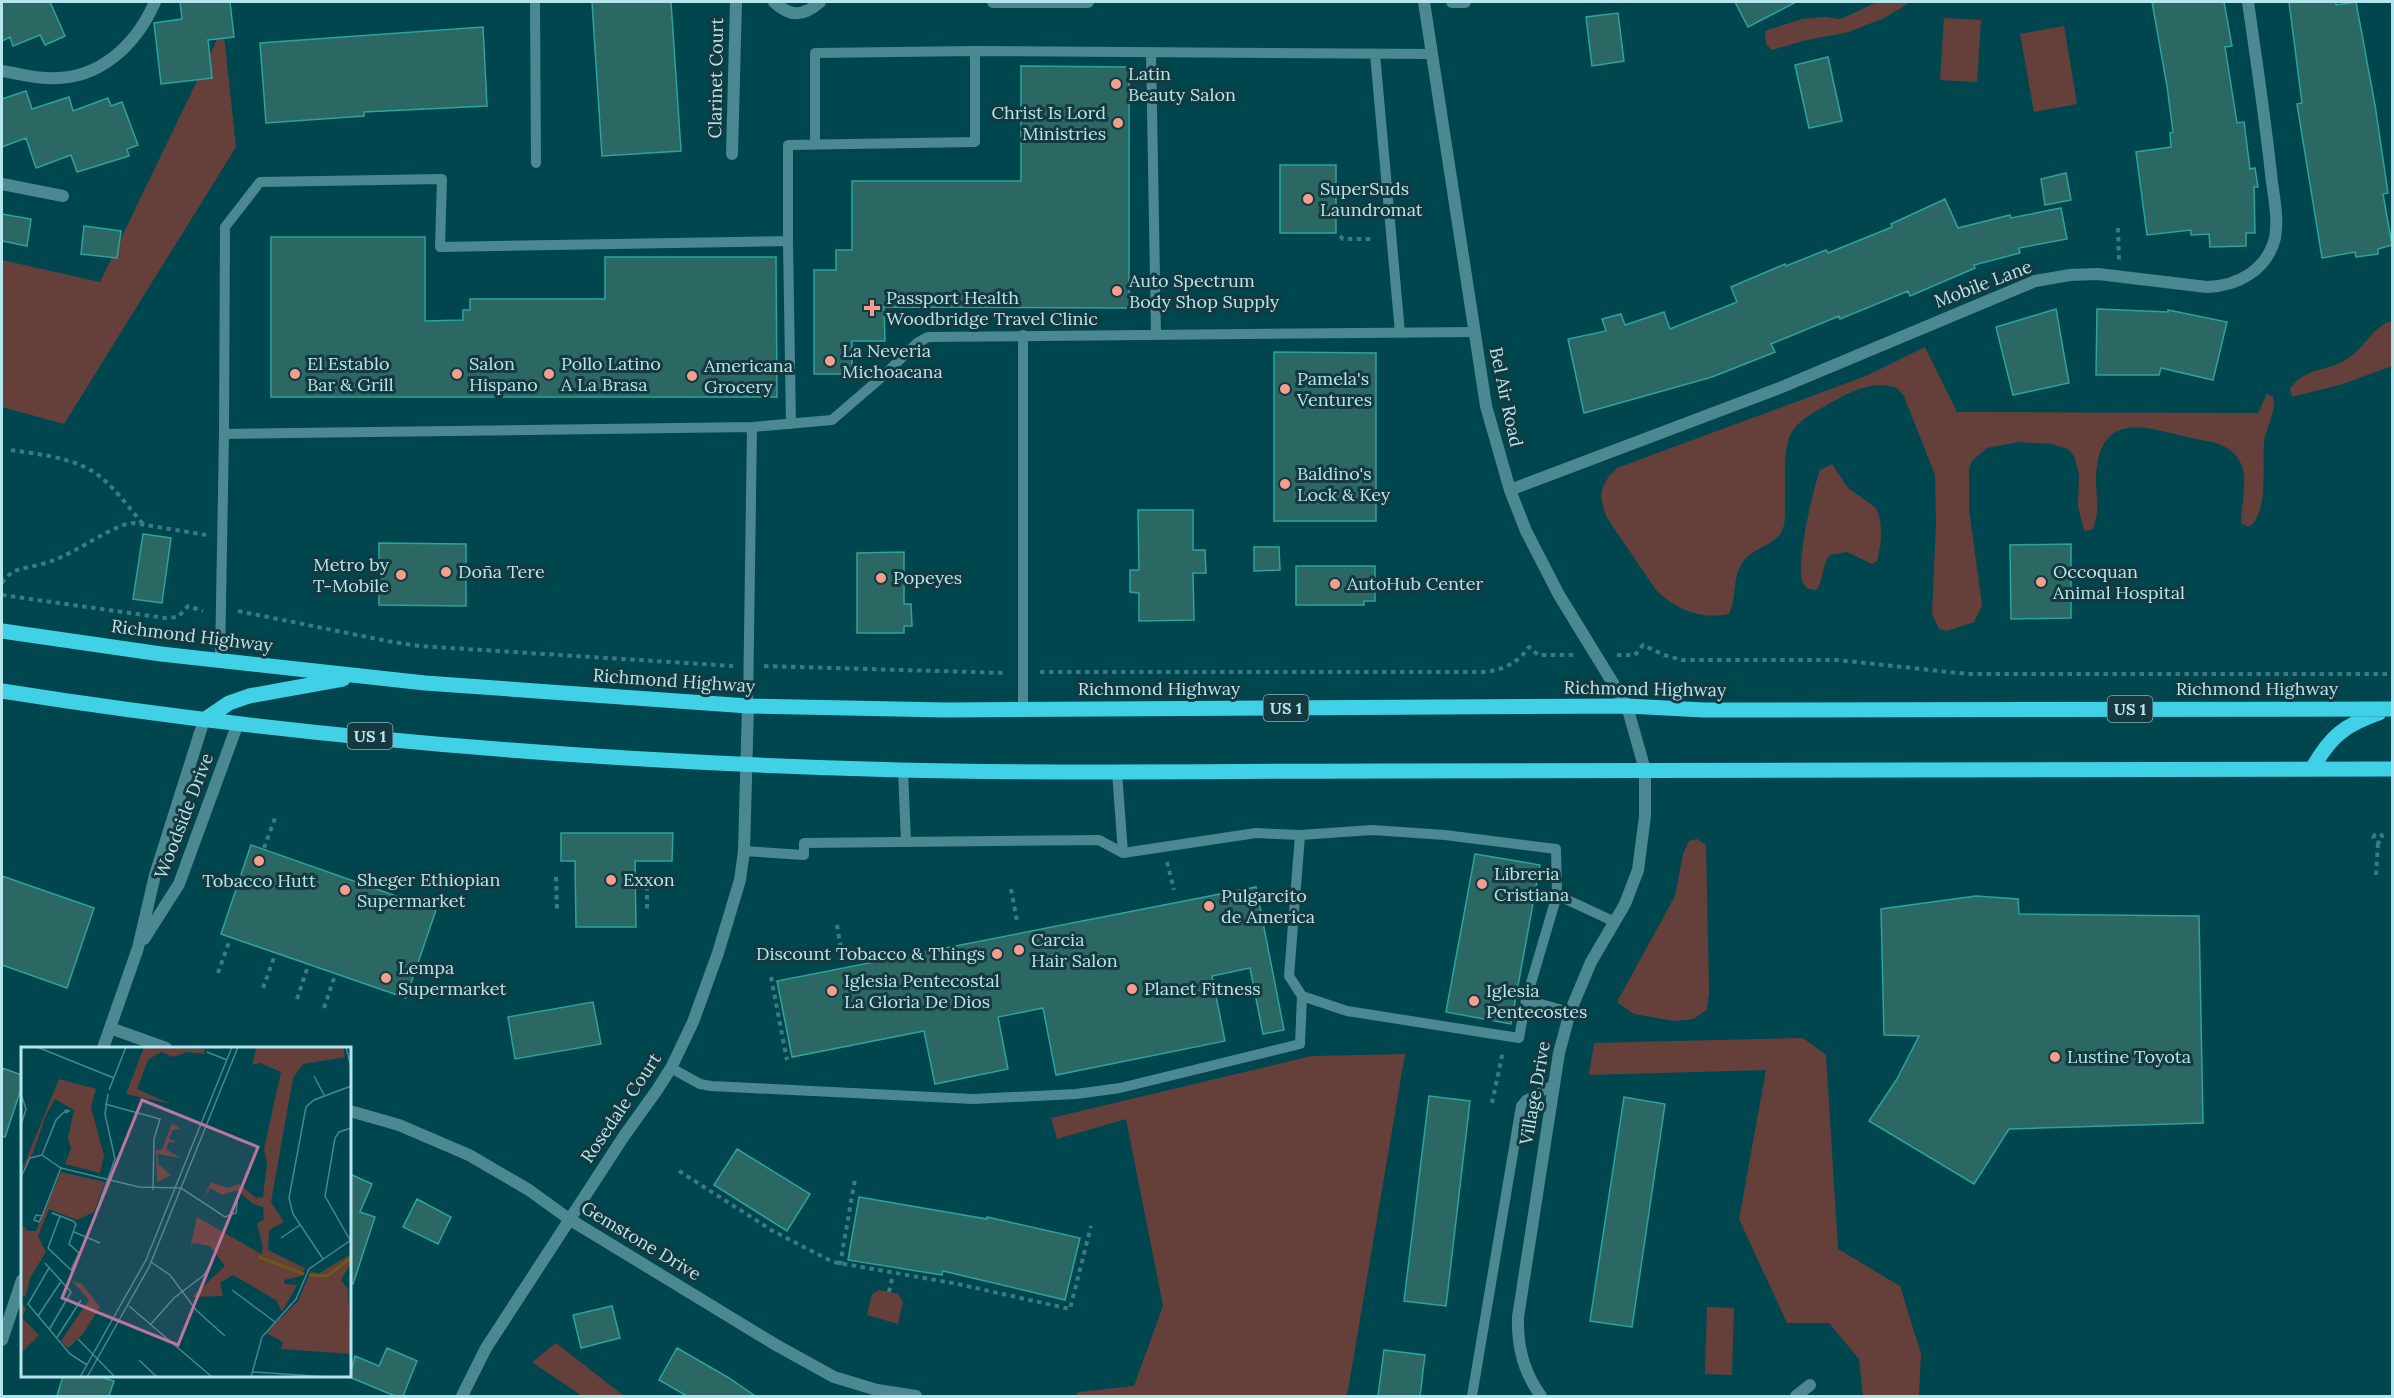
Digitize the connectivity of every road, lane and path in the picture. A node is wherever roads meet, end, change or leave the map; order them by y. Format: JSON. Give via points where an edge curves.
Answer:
{"nodes":[{"id":1,"x":155,"y":2,"type":"edge"},
{"id":2,"x":535,"y":2,"type":"edge"},
{"id":3,"x":736,"y":2,"type":"edge"},
{"id":4,"x":774,"y":2,"type":"edge"},
{"id":5,"x":820,"y":2,"type":"edge"},
{"id":6,"x":993,"y":2,"type":"edge"},
{"id":7,"x":1088,"y":2,"type":"edge"},
{"id":8,"x":1424,"y":2,"type":"edge"},
{"id":9,"x":1452,"y":2,"type":"edge"},
{"id":10,"x":1465,"y":2,"type":"edge"},
{"id":11,"x":2248,"y":2,"type":"edge"},
{"id":12,"x":975,"y":51,"type":"junction"},
{"id":13,"x":1151,"y":52,"type":"junction"},
{"id":14,"x":1375,"y":54,"type":"junction"},
{"id":15,"x":1433,"y":54,"type":"junction"},
{"id":16,"x":2,"y":71,"type":"edge"},
{"id":17,"x":815,"y":144,"type":"junction"},
{"id":18,"x":732,"y":154,"type":"dead end"},
{"id":19,"x":536,"y":163,"type":"dead end"},
{"id":20,"x":2,"y":184,"type":"edge"},
{"id":21,"x":63,"y":196,"type":"dead end"},
{"id":22,"x":2118,"y":228,"type":"dead end"},
{"id":23,"x":1340,"y":236,"type":"dead end"},
{"id":24,"x":1391,"y":238,"type":"junction"},
{"id":25,"x":788,"y":242,"type":"junction"},
{"id":26,"x":2117,"y":276,"type":"junction"},
{"id":27,"x":1474,"y":332,"type":"junction"},
{"id":28,"x":1400,"y":333,"type":"junction"},
{"id":29,"x":1156,"y":334,"type":"junction"},
{"id":30,"x":1023,"y":335,"type":"junction"},
{"id":31,"x":791,"y":424,"type":"junction"},
{"id":32,"x":752,"y":427,"type":"junction"},
{"id":33,"x":224,"y":434,"type":"junction"},
{"id":34,"x":10,"y":450,"type":"dead end"},
{"id":35,"x":1510,"y":490,"type":"junction"},
{"id":36,"x":144,"y":525,"type":"junction"},
{"id":37,"x":222,"y":537,"type":"junction"},
{"id":38,"x":2,"y":583,"type":"edge"},
{"id":39,"x":2,"y":595,"type":"edge"},
{"id":40,"x":199,"y":611,"type":"dead end"},
{"id":41,"x":243,"y":611,"type":"dead end"},
{"id":42,"x":2,"y":631,"type":"edge"},
{"id":43,"x":1538,"y":655,"type":"dead end"},
{"id":44,"x":1635,"y":655,"type":"dead end"},
{"id":45,"x":220,"y":659,"type":"junction"},
{"id":46,"x":727,"y":666,"type":"dead end"},
{"id":47,"x":794,"y":667,"type":"dead end"},
{"id":48,"x":1047,"y":672,"type":"dead end"},
{"id":49,"x":1000,"y":673,"type":"dead end"},
{"id":50,"x":2392,"y":674,"type":"edge"},
{"id":51,"x":361,"y":676,"type":"junction"},
{"id":52,"x":2,"y":691,"type":"edge"},
{"id":53,"x":748,"y":706,"type":"junction"},
{"id":54,"x":1627,"y":706,"type":"junction"},
{"id":55,"x":2391,"y":709,"type":"edge"},
{"id":56,"x":1023,"y":710,"type":"junction"},
{"id":57,"x":204,"y":720,"type":"junction"},
{"id":58,"x":237,"y":723,"type":"junction"},
{"id":59,"x":746,"y":764,"type":"junction"},
{"id":60,"x":2312,"y":769,"type":"junction"},
{"id":61,"x":2392,"y":769,"type":"edge"},
{"id":62,"x":903,"y":770,"type":"junction"},
{"id":63,"x":1645,"y":770,"type":"junction"},
{"id":64,"x":1117,"y":772,"type":"junction"},
{"id":65,"x":275,"y":818,"type":"dead end"},
{"id":66,"x":1300,"y":835,"type":"junction"},
{"id":67,"x":906,"y":842,"type":"junction"},
{"id":68,"x":2378,"y":843,"type":"dead end"},
{"id":69,"x":1163,"y":847,"type":"junction"},
{"id":70,"x":264,"y":848,"type":"dead end"},
{"id":71,"x":744,"y":851,"type":"junction"},
{"id":72,"x":1123,"y":853,"type":"junction"},
{"id":73,"x":2376,"y":875,"type":"dead end"},
{"id":74,"x":556,"y":877,"type":"dead end"},
{"id":75,"x":647,"y":877,"type":"dead end"},
{"id":76,"x":1011,"y":889,"type":"dead end"},
{"id":77,"x":1174,"y":890,"type":"dead end"},
{"id":78,"x":1557,"y":896,"type":"junction"},
{"id":79,"x":557,"y":909,"type":"dead end"},
{"id":80,"x":647,"y":909,"type":"dead end"},
{"id":81,"x":1017,"y":921,"type":"dead end"},
{"id":82,"x":1615,"y":922,"type":"junction"},
{"id":83,"x":837,"y":925,"type":"dead end"},
{"id":84,"x":230,"y":939,"type":"dead end"},
{"id":85,"x":138,"y":948,"type":"junction"},
{"id":86,"x":274,"y":955,"type":"dead end"},
{"id":87,"x":843,"y":955,"type":"dead end"},
{"id":88,"x":308,"y":966,"type":"dead end"},
{"id":89,"x":218,"y":974,"type":"dead end"},
{"id":90,"x":335,"y":975,"type":"dead end"},
{"id":91,"x":771,"y":977,"type":"dead end"},
{"id":92,"x":263,"y":988,"type":"dead end"},
{"id":93,"x":1302,"y":996,"type":"junction"},
{"id":94,"x":297,"y":999,"type":"dead end"},
{"id":95,"x":1526,"y":1000,"type":"junction"},
{"id":96,"x":324,"y":1008,"type":"dead end"},
{"id":97,"x":1570,"y":1012,"type":"junction"},
{"id":98,"x":110,"y":1028,"type":"junction"},
{"id":99,"x":1507,"y":1036,"type":"junction"},
{"id":100,"x":103,"y":1047,"type":"edge"},
{"id":101,"x":163,"y":1047,"type":"edge"},
{"id":102,"x":787,"y":1060,"type":"dead end"},
{"id":103,"x":671,"y":1068,"type":"junction"},
{"id":104,"x":1555,"y":1083,"type":"junction"},
{"id":105,"x":1492,"y":1103,"type":"dead end"},
{"id":106,"x":351,"y":1111,"type":"edge"},
{"id":107,"x":680,"y":1171,"type":"dead end"},
{"id":108,"x":855,"y":1179,"type":"dead end"},
{"id":109,"x":569,"y":1219,"type":"junction"},
{"id":110,"x":1091,"y":1226,"type":"dead end"},
{"id":111,"x":840,"y":1265,"type":"junction"},
{"id":112,"x":892,"y":1274,"type":"junction"},
{"id":113,"x":21,"y":1283,"type":"edge"},
{"id":114,"x":889,"y":1292,"type":"dead end"},
{"id":115,"x":2,"y":1340,"type":"edge"},
{"id":116,"x":1810,"y":1386,"type":"dead end"},
{"id":117,"x":462,"y":1396,"type":"edge"},
{"id":118,"x":916,"y":1396,"type":"edge"},
{"id":119,"x":1472,"y":1396,"type":"edge"},
{"id":120,"x":1541,"y":1396,"type":"edge"},
{"id":121,"x":1796,"y":1396,"type":"edge"}],
"edges":[{"from":1,"to":16,"type":"street","via":[[141,30],[105,64],[78,75],[49,78]]},
{"from":2,"to":19,"type":"lane"},
{"from":3,"to":18,"type":"street","name":"Clarinet Court"},
{"from":4,"to":5,"type":"street","via":[[791,13],[805,12]]},
{"from":6,"to":7,"type":"street"},
{"from":8,"to":15,"type":"street","name":"Bel Air Road"},
{"from":9,"to":10,"type":"street"},
{"from":11,"to":26,"type":"street","name":"Mobile Lane","via":[[2276,224],[2266,257],[2241,281],[2222,287]]},
{"from":12,"to":13,"type":"lane"},
{"from":12,"to":17,"type":"lane","via":[[975,142]]},
{"from":12,"to":17,"type":"lane","via":[[815,53]]},
{"from":13,"to":14,"type":"lane"},
{"from":13,"to":29,"type":"lane"},
{"from":14,"to":15,"type":"lane"},
{"from":14,"to":24,"type":"lane"},
{"from":15,"to":27,"type":"street","name":"Bel Air Road"},
{"from":17,"to":25,"type":"lane","via":[[788,145]]},
{"from":20,"to":21,"type":"street"},
{"from":22,"to":26,"type":"path"},
{"from":23,"to":24,"type":"path"},
{"from":24,"to":28,"type":"lane"},
{"from":25,"to":31,"type":"lane"},
{"from":25,"to":33,"type":"lane","via":[[440,246],[442,179],[260,182],[225,227]]},
{"from":26,"to":35,"type":"street","name":"Mobile Lane","via":[[2070,275],[2035,281],[1782,387]]},
{"from":27,"to":28,"type":"lane"},
{"from":27,"to":35,"type":"street","name":"Bel Air Road","via":[[1486,406]]},
{"from":28,"to":29,"type":"lane"},
{"from":29,"to":30,"type":"lane"},
{"from":30,"to":31,"type":"lane","via":[[928,337],[838,417]]},
{"from":30,"to":56,"type":"lane"},
{"from":31,"to":32,"type":"lane"},
{"from":32,"to":33,"type":"lane"},
{"from":32,"to":53,"type":"lane"},
{"from":33,"to":37,"type":"lane"},
{"from":34,"to":36,"type":"path","via":[[49,456],[93,471]]},
{"from":35,"to":54,"type":"street","name":"Bel Air Road","via":[[1559,595]]},
{"from":36,"to":37,"type":"path"},
{"from":36,"to":38,"type":"path","via":[[123,525],[64,556],[16,569]]},
{"from":37,"to":45,"type":"lane"},
{"from":39,"to":40,"type":"path","via":[[165,618],[178,617],[188,606]]},
{"from":41,"to":46,"type":"path","via":[[419,646]]},
{"from":42,"to":45,"type":"main road","name":"Richmond Highway","number":"US 1"},
{"from":43,"to":48,"type":"path","via":[[1529,647],[1511,665],[1484,672]]},
{"from":44,"to":50,"type":"path","via":[[1643,645],[1682,660],[1838,660],[1968,674]]},
{"from":45,"to":51,"type":"main road","name":"Richmond Highway","number":"US 1"},
{"from":47,"to":49,"type":"path"},
{"from":51,"to":53,"type":"main road","name":"Richmond Highway","number":"US 1"},
{"from":51,"to":57,"type":"main road","via":[[249,696],[229,703]]},
{"from":52,"to":57,"type":"main road","number":"US 1"},
{"from":53,"to":56,"type":"main road","name":"Richmond Highway","number":"US 1"},
{"from":53,"to":59,"type":"street","name":"Rosedale Court"},
{"from":54,"to":55,"type":"main road","name":"Richmond Highway","number":"US 1","via":[[1704,710]]},
{"from":54,"to":56,"type":"main road","name":"Richmond Highway","number":"US 1"},
{"from":54,"to":63,"type":"street","name":"Bel Air Road"},
{"from":55,"to":60,"type":"main road","via":[[2341,730]]},
{"from":57,"to":58,"type":"main road","number":"US 1"},
{"from":57,"to":85,"type":"street","name":"Woodside Drive","via":[[155,875]]},
{"from":58,"to":59,"type":"main road","number":"US 1","via":[[488,748]]},
{"from":58,"to":85,"type":"street","name":"Woodside Drive","via":[[180,884]]},
{"from":59,"to":62,"type":"main road","number":"US 1"},
{"from":59,"to":71,"type":"street","name":"Rosedale Court"},
{"from":60,"to":61,"type":"main road","number":"US 1"},
{"from":60,"to":63,"type":"main road","number":"US 1"},
{"from":62,"to":64,"type":"main road","number":"US 1"},
{"from":62,"to":67,"type":"lane"},
{"from":63,"to":64,"type":"main road","number":"US 1"},
{"from":63,"to":82,"type":"street","name":"Village Drive","via":[[1645,816],[1638,870]]},
{"from":64,"to":72,"type":"lane"},
{"from":65,"to":70,"type":"path"},
{"from":66,"to":69,"type":"lane","via":[[1256,833]]},
{"from":66,"to":78,"type":"lane","via":[[1372,830],[1556,849]]},
{"from":66,"to":93,"type":"lane","via":[[1289,976]]},
{"from":67,"to":71,"type":"lane","via":[[804,843],[804,855]]},
{"from":67,"to":72,"type":"lane","via":[[1099,840]]},
{"from":68,"to":73,"type":"path"},
{"from":69,"to":72,"type":"lane"},
{"from":69,"to":77,"type":"path"},
{"from":71,"to":103,"type":"street","name":"Rosedale Court","via":[[737,891],[718,953]]},
{"from":74,"to":79,"type":"path"},
{"from":75,"to":80,"type":"path"},
{"from":76,"to":81,"type":"path"},
{"from":78,"to":82,"type":"lane"},
{"from":78,"to":95,"type":"lane"},
{"from":82,"to":97,"type":"street","name":"Village Drive","via":[[1591,962]]},
{"from":83,"to":87,"type":"path"},
{"from":84,"to":89,"type":"path"},
{"from":85,"to":98,"type":"street","name":"Woodside Drive"},
{"from":86,"to":92,"type":"path"},
{"from":88,"to":94,"type":"path"},
{"from":90,"to":96,"type":"path"},
{"from":91,"to":102,"type":"path"},
{"from":93,"to":99,"type":"lane","via":[[1347,1011]]},
{"from":93,"to":103,"type":"lane","via":[[1300,1044],[1101,1091],[973,1099],[757,1089],[706,1086]]},
{"from":95,"to":97,"type":"lane"},
{"from":95,"to":99,"type":"lane","via":[[1519,1038]]},
{"from":97,"to":104,"type":"street","name":"Village Drive"},
{"from":98,"to":100,"type":"street","name":"Woodside Drive"},
{"from":98,"to":101,"type":"street"},
{"from":99,"to":105,"type":"path"},
{"from":103,"to":109,"type":"street","name":"Rosedale Court"},
{"from":104,"to":119,"type":"lane","via":[[1521,1106]]},
{"from":104,"to":120,"type":"street","name":"Village Drive","via":[[1518,1317],[1523,1360]]},
{"from":106,"to":109,"type":"street","name":"Gemstone Drive","via":[[399,1125],[469,1155],[530,1190]]},
{"from":107,"to":111,"type":"path","via":[[773,1232]]},
{"from":108,"to":111,"type":"path"},
{"from":109,"to":117,"type":"street","name":"Rosedale Court","via":[[486,1347]]},
{"from":109,"to":118,"type":"street","name":"Gemstone Drive","via":[[810,1364],[852,1383]]},
{"from":110,"to":112,"type":"path","via":[[1070,1309]]},
{"from":111,"to":112,"type":"path"},
{"from":112,"to":114,"type":"path"},
{"from":113,"to":115,"type":"street"},
{"from":116,"to":121,"type":"street"}]}
